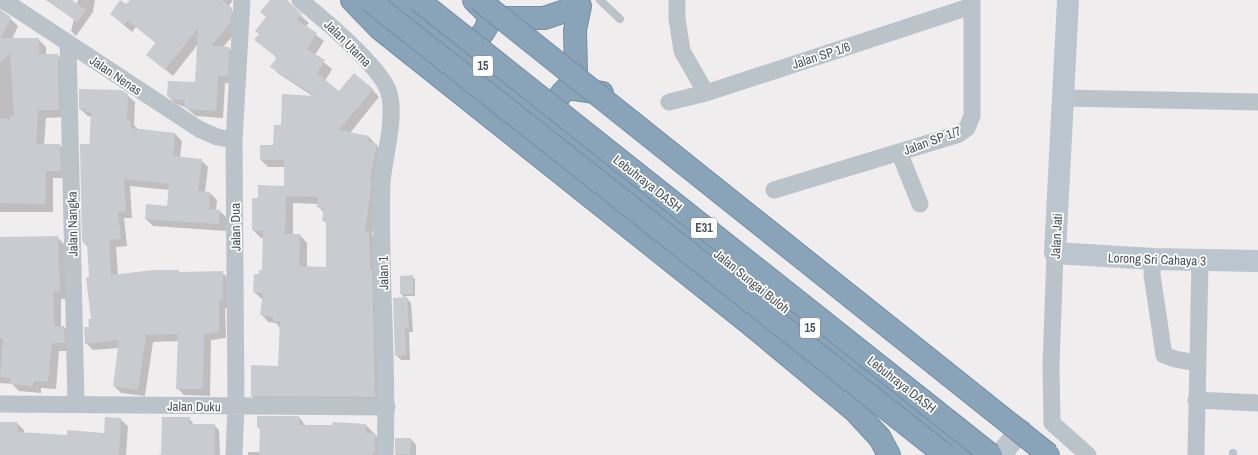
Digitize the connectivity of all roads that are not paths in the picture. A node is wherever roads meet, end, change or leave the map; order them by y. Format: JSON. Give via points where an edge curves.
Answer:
{"nodes":[{"id":1,"x":4,"y":0,"type":"edge"},
{"id":2,"x":242,"y":0,"type":"edge"},
{"id":3,"x":300,"y":0,"type":"edge"},
{"id":4,"x":352,"y":0,"type":"edge"},
{"id":5,"x":369,"y":0,"type":"edge"},
{"id":6,"x":401,"y":0,"type":"edge"},
{"id":7,"x":418,"y":0,"type":"edge"},
{"id":8,"x":474,"y":0,"type":"edge"},
{"id":9,"x":479,"y":0,"type":"edge"},
{"id":10,"x":483,"y":0,"type":"edge"},
{"id":11,"x":676,"y":0,"type":"edge"},
{"id":12,"x":1068,"y":0,"type":"edge"},
{"id":13,"x":588,"y":2,"type":"edge"},
{"id":14,"x":972,"y":3,"type":"edge"},
{"id":15,"x":505,"y":18,"type":"junction"},
{"id":16,"x":620,"y":19,"type":"dead end"},
{"id":17,"x":68,"y":43,"type":"junction"},
{"id":18,"x":456,"y":44,"type":"junction"},
{"id":19,"x":576,"y":72,"type":"junction"},
{"id":20,"x":389,"y":92,"type":"joint"},
{"id":21,"x":706,"y":93,"type":"junction"},
{"id":22,"x":607,"y":94,"type":"junction"},
{"id":23,"x":1063,"y":98,"type":"junction"},
{"id":24,"x":669,"y":102,"type":"dead end"},
{"id":25,"x":1258,"y":102,"type":"edge"},
{"id":26,"x":565,"y":131,"type":"junction"},
{"id":27,"x":234,"y":140,"type":"junction"},
{"id":28,"x":899,"y":152,"type":"junction"},
{"id":29,"x":774,"y":190,"type":"dead end"},
{"id":30,"x":920,"y":204,"type":"dead end"},
{"id":31,"x":1055,"y":253,"type":"junction"},
{"id":32,"x":1153,"y":259,"type":"junction"},
{"id":33,"x":1200,"y":261,"type":"junction"},
{"id":34,"x":1258,"y":261,"type":"edge"},
{"id":35,"x":1197,"y":363,"type":"junction"},
{"id":36,"x":894,"y":394,"type":"junction"},
{"id":37,"x":1196,"y":400,"type":"junction"},
{"id":38,"x":1258,"y":403,"type":"edge"},
{"id":39,"x":0,"y":404,"type":"edge"},
{"id":40,"x":76,"y":404,"type":"junction"},
{"id":41,"x":236,"y":406,"type":"junction"},
{"id":42,"x":387,"y":408,"type":"junction"},
{"id":43,"x":1021,"y":430,"type":"junction"},
{"id":44,"x":1042,"y":452,"type":"edge"},
{"id":45,"x":234,"y":455,"type":"edge"},
{"id":46,"x":385,"y":455,"type":"edge"},
{"id":47,"x":889,"y":455,"type":"edge"},
{"id":48,"x":925,"y":455,"type":"edge"},
{"id":49,"x":945,"y":455,"type":"edge"},
{"id":50,"x":973,"y":455,"type":"edge"},
{"id":51,"x":991,"y":455,"type":"edge"},
{"id":52,"x":1000,"y":455,"type":"edge"},
{"id":53,"x":1088,"y":455,"type":"edge"},
{"id":54,"x":1196,"y":455,"type":"edge"}],
"edges":[{"from":1,"to":17,"type":"street","name":"Jalan Nenas"},
{"from":2,"to":27,"type":"street","name":"Jalan Dua"},
{"from":3,"to":20,"type":"street","name":"Jalan Utama","via":[[327,22],[381,76]]},
{"from":4,"to":47,"type":"highway","via":[[379,28],[749,323],[849,406],[880,438]]},
{"from":5,"to":49,"type":"highway","bridge":true},
{"from":6,"to":18,"type":"highway","name":"Jalan Sungai Buloh","number":"15"},
{"from":7,"to":51,"type":"highway","name":"Lebuhraya DASH","number":"E31","bridge":true},
{"from":8,"to":18,"type":"highway","via":[[487,15],[487,26],[480,37],[469,46]]},
{"from":9,"to":44,"type":"highway","bridge":true},
{"from":10,"to":15,"type":"highway"},
{"from":11,"to":21,"type":"street","via":[[682,51]]},
{"from":12,"to":23,"type":"street","name":"Jalan Jati"},
{"from":13,"to":15,"type":"highway","via":[[544,18]]},
{"from":13,"to":16,"type":"lane"},
{"from":13,"to":19,"type":"highway","via":[[575,30]]},
{"from":14,"to":21,"type":"street","name":"Jalan SP 1/6"},
{"from":14,"to":28,"type":"street","name":"Jalan SP 1/7","via":[[972,116],[966,128],[958,134]]},
{"from":15,"to":19,"type":"highway"},
{"from":17,"to":27,"type":"street","name":"Jalan Nenas","via":[[199,129],[217,137]]},
{"from":17,"to":40,"type":"street","name":"Jalan Nangka"},
{"from":18,"to":26,"type":"highway","name":"Jalan Sungai Buloh","number":"15"},
{"from":19,"to":22,"type":"highway"},
{"from":20,"to":42,"type":"street","name":"Jalan 1","via":[[391,108],[382,182]]},
{"from":21,"to":24,"type":"street","name":"Jalan SP 1/6"},
{"from":22,"to":26,"type":"highway","via":[[567,88],[556,98],[555,104]]},
{"from":22,"to":43,"type":"highway","via":[[679,146]]},
{"from":23,"to":25,"type":"street"},
{"from":23,"to":31,"type":"street","name":"Jalan Jati"},
{"from":26,"to":36,"type":"highway","name":"Jalan Sungai Buloh","number":"15"},
{"from":27,"to":41,"type":"street","name":"Jalan Dua"},
{"from":28,"to":29,"type":"street","name":"Jalan SP 1/7"},
{"from":28,"to":30,"type":"street"},
{"from":31,"to":32,"type":"street","name":"Lorong Sri Cahaya 3"},
{"from":31,"to":53,"type":"street","name":"Jalan Jati","via":[[1051,365],[1052,424]]},
{"from":32,"to":33,"type":"street","name":"Lorong Sri Cahaya 3"},
{"from":32,"to":35,"type":"street","via":[[1152,275],[1164,355],[1174,360]]},
{"from":33,"to":34,"type":"street","name":"Lorong Sri Cahaya 3"},
{"from":33,"to":35,"type":"street"},
{"from":35,"to":37,"type":"street"},
{"from":36,"to":48,"type":"highway","via":[[910,414]]},
{"from":36,"to":50,"type":"highway","name":"Jalan Sungai Buloh","number":"15"},
{"from":37,"to":38,"type":"street"},
{"from":37,"to":54,"type":"street"},
{"from":39,"to":40,"type":"street","name":"Jalan Duku"},
{"from":40,"to":41,"type":"street","name":"Jalan Duku"},
{"from":41,"to":42,"type":"street","name":"Jalan Duku"},
{"from":41,"to":45,"type":"street","name":"Jalan Dua"},
{"from":42,"to":46,"type":"street","name":"Jalan 1"},
{"from":43,"to":44,"type":"highway"},
{"from":43,"to":52,"type":"street"}]}
